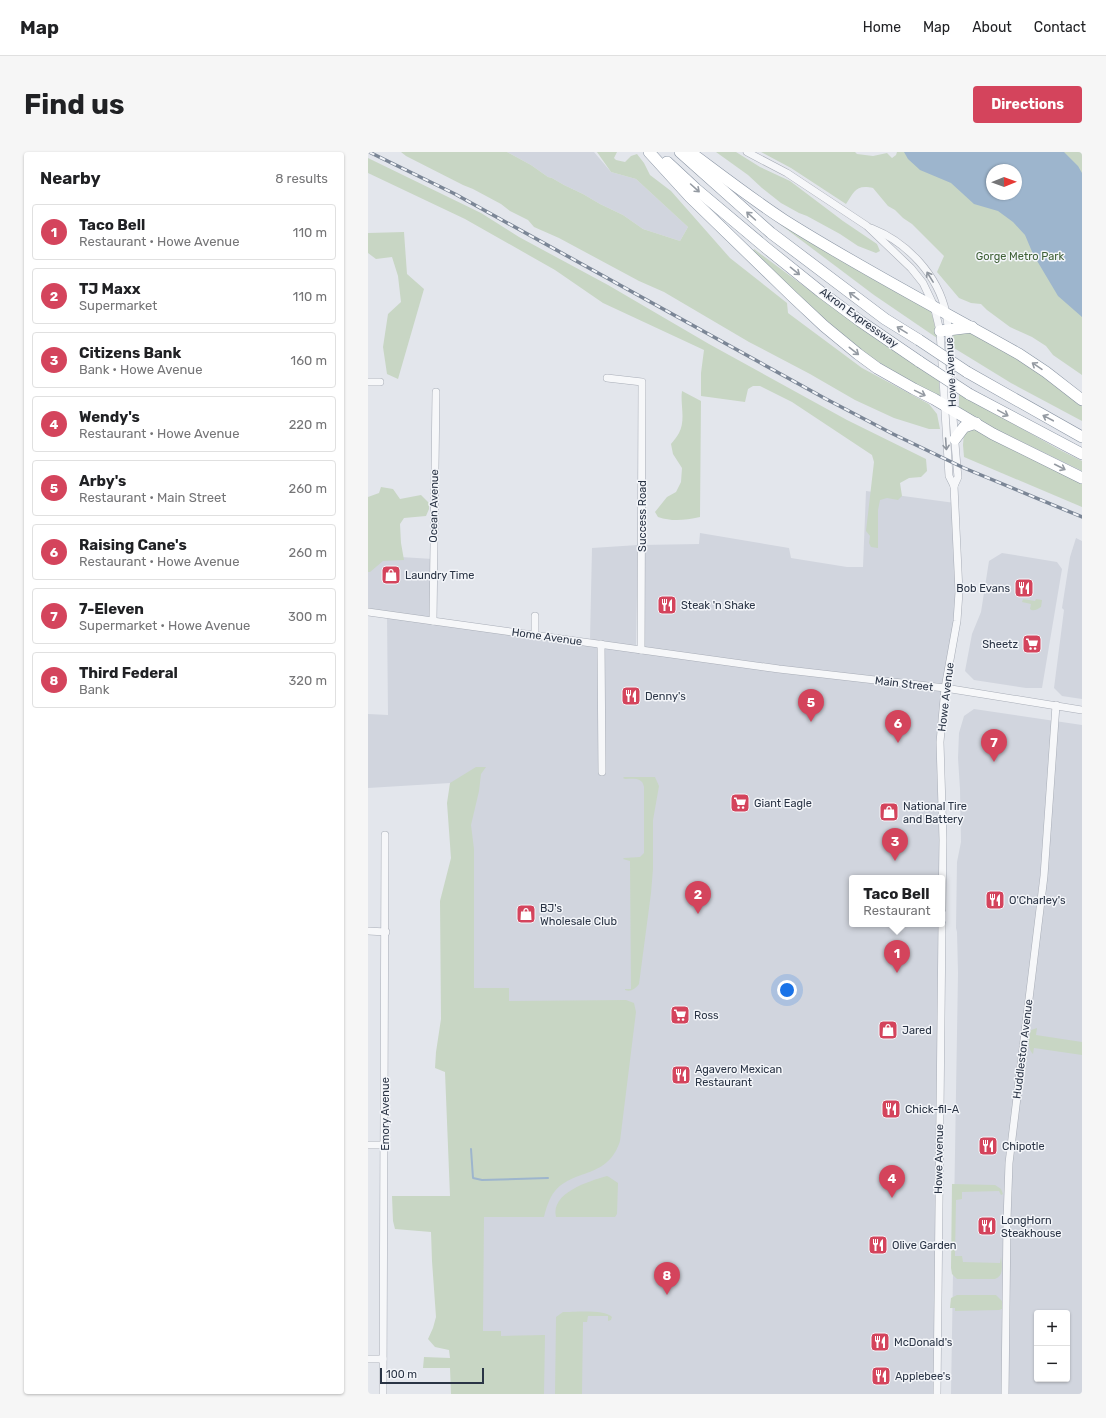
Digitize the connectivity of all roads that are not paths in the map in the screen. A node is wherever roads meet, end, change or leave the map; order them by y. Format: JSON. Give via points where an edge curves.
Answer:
{"nodes":[{"id":1,"x":649,"y":152,"type":"edge"},
{"id":2,"x":656,"y":152,"type":"edge"},
{"id":3,"x":680,"y":152,"type":"edge"},
{"id":4,"x":690,"y":152,"type":"edge"},
{"id":5,"x":748,"y":152,"type":"edge"},
{"id":6,"x":867,"y":226,"type":"junction"},
{"id":7,"x":938,"y":310,"type":"junction"},
{"id":8,"x":972,"y":327,"type":"junction"},
{"id":9,"x":944,"y":330,"type":"junction"},
{"id":10,"x":607,"y":378,"type":"dead end"},
{"id":11,"x":368,"y":382,"type":"edge"},
{"id":12,"x":380,"y":382,"type":"dead end"},
{"id":13,"x":436,"y":392,"type":"dead end"},
{"id":14,"x":1082,"y":400,"type":"edge"},
{"id":15,"x":948,"y":407,"type":"junction"},
{"id":16,"x":976,"y":423,"type":"junction"},
{"id":17,"x":1082,"y":437,"type":"edge"},
{"id":18,"x":955,"y":439,"type":"junction"},
{"id":19,"x":1082,"y":454,"type":"edge"},
{"id":20,"x":1082,"y":478,"type":"edge"},
{"id":21,"x":954,"y":486,"type":"junction"},
{"id":22,"x":368,"y":612,"type":"edge"},
{"id":23,"x":535,"y":616,"type":"dead end"},
{"id":24,"x":433,"y":621,"type":"junction"},
{"id":25,"x":535,"y":635,"type":"junction"},
{"id":26,"x":601,"y":644,"type":"junction"},
{"id":27,"x":641,"y":650,"type":"junction"},
{"id":28,"x":726,"y":662,"type":"joint"},
{"id":29,"x":945,"y":688,"type":"junction"},
{"id":30,"x":1056,"y":705,"type":"junction"},
{"id":31,"x":1082,"y":710,"type":"edge"},
{"id":32,"x":602,"y":772,"type":"dead end"},
{"id":33,"x":386,"y":835,"type":"dead end"},
{"id":34,"x":942,"y":875,"type":"edge"},
{"id":35,"x":942,"y":927,"type":"edge"},
{"id":36,"x":368,"y":932,"type":"edge"},
{"id":37,"x":386,"y":932,"type":"junction"},
{"id":38,"x":368,"y":1145,"type":"edge"},
{"id":39,"x":385,"y":1145,"type":"junction"},
{"id":40,"x":368,"y":1359,"type":"edge"},
{"id":41,"x":383,"y":1359,"type":"junction"},
{"id":42,"x":384,"y":1394,"type":"edge"},
{"id":43,"x":937,"y":1394,"type":"edge"},
{"id":44,"x":1005,"y":1394,"type":"edge"}],
"edges":[{"from":1,"to":15,"type":"highway","one_way":true,"via":[[690,197],[824,326],[877,368]]},
{"from":2,"to":19,"type":"highway","name":"Akron Expressway","one_way":true,"bridge":true,"via":[[696,189],[860,321],[969,394]]},
{"from":17,"to":3,"type":"highway","name":"Akron Expressway","one_way":true,"bridge":true,"via":[[966,372],[885,319],[771,233]]},
{"from":4,"to":7,"type":"highway","via":[[784,219]]},
{"from":5,"to":6,"type":"street","via":[[787,173]]},
{"from":6,"to":7,"type":"street","via":[[911,268]]},
{"from":7,"to":6,"type":"street","one_way":true,"via":[[939,293],[917,260],[901,244]]},
{"from":7,"to":8,"type":"highway"},
{"from":7,"to":9,"type":"street"},
{"from":8,"to":9,"type":"highway"},
{"from":14,"to":8,"type":"highway","one_way":true,"via":[[1019,354]]},
{"from":9,"to":15,"type":"street","name":"Howe Avenue"},
{"from":9,"to":15,"type":"street","name":"Howe Avenue"},
{"from":10,"to":27,"type":"street","name":"Success Road","via":[[642,382]]},
{"from":11,"to":12,"type":"street"},
{"from":13,"to":24,"type":"street","name":"Ocean Avenue"},
{"from":15,"to":16,"type":"highway"},
{"from":15,"to":18,"type":"street","name":"Howe Avenue"},
{"from":15,"to":21,"type":"street","name":"Howe Avenue","one_way":true,"via":[[949,476]]},
{"from":16,"to":18,"type":"highway","via":[[964,427]]},
{"from":16,"to":20,"type":"highway","one_way":true},
{"from":18,"to":21,"type":"street","name":"Howe Avenue","via":[[958,477]]},
{"from":21,"to":29,"type":"street","name":"Howe Avenue","via":[[959,592],[957,621]]},
{"from":22,"to":24,"type":"street","name":"Home Avenue"},
{"from":23,"to":25,"type":"street"},
{"from":24,"to":25,"type":"street","name":"Home Avenue"},
{"from":25,"to":26,"type":"street","name":"Home Avenue"},
{"from":26,"to":27,"type":"street","name":"Home Avenue"},
{"from":26,"to":32,"type":"street"},
{"from":27,"to":28,"type":"street","name":"Home Avenue"},
{"from":28,"to":29,"type":"street","name":"Main Street"},
{"from":29,"to":30,"type":"street","name":"Main Street"},
{"from":29,"to":34,"type":"street","name":"Howe Avenue","via":[[940,754]]},
{"from":30,"to":31,"type":"street","name":"Main Street"},
{"from":30,"to":44,"type":"street","name":"Huddleston Avenue","via":[[1044,876],[1009,1163],[1006,1220]]},
{"from":33,"to":37,"type":"street","name":"Emory Avenue"},
{"from":35,"to":43,"type":"street","name":"Howe Avenue"},
{"from":36,"to":37,"type":"street"},
{"from":37,"to":39,"type":"street","name":"Emory Avenue"},
{"from":38,"to":39,"type":"street"},
{"from":39,"to":41,"type":"street","name":"Emory Avenue"},
{"from":40,"to":41,"type":"street"},
{"from":41,"to":42,"type":"street","name":"Emory Avenue"}]}
